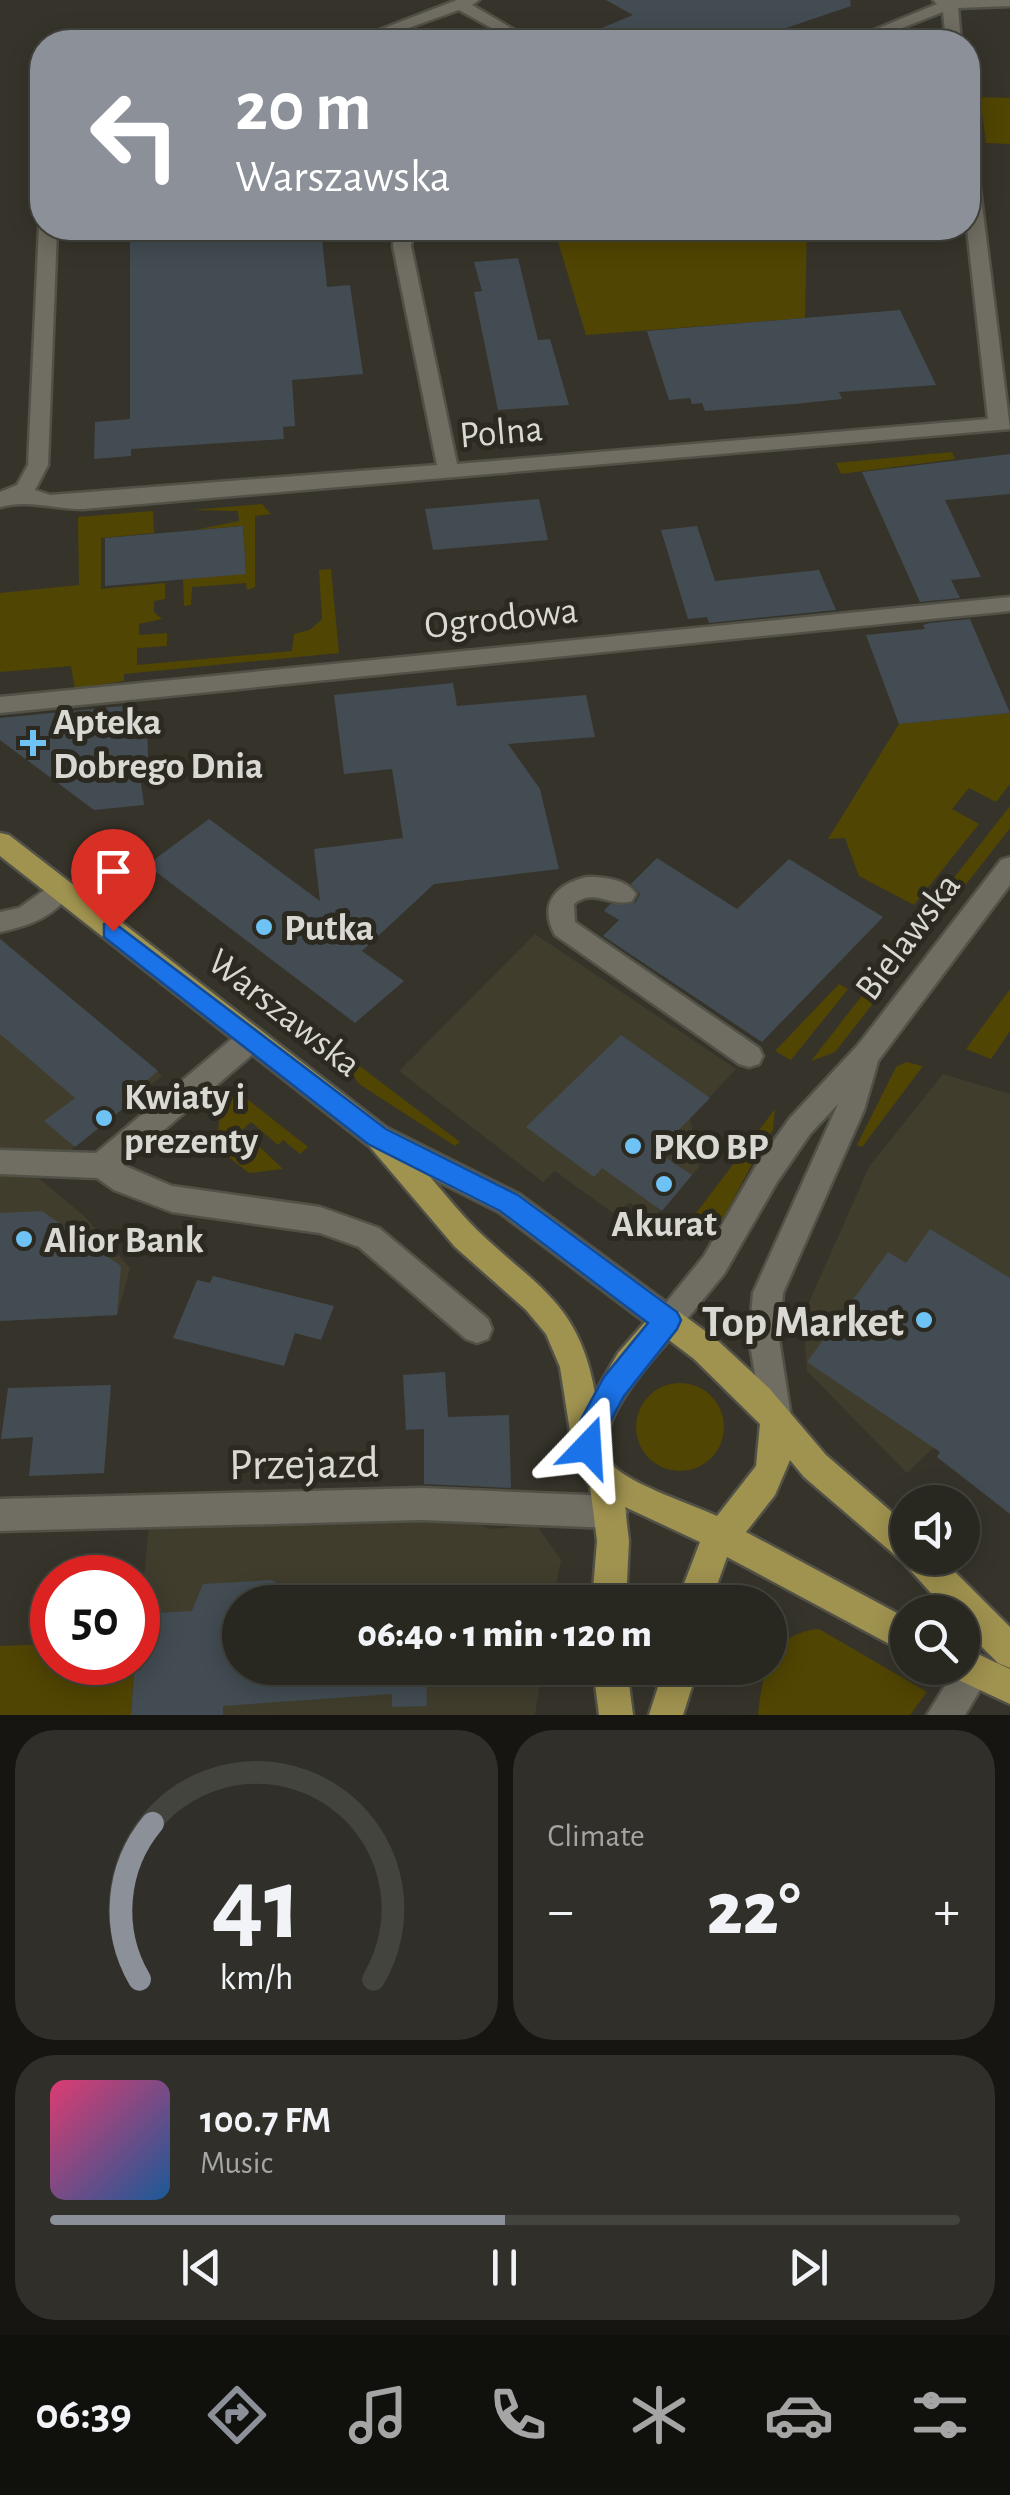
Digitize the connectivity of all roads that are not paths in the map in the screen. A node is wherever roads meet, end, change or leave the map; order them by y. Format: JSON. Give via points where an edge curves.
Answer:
{"nodes":[{"id":1,"x":466,"y":2,"type":"edge"},
{"id":2,"x":946,"y":2,"type":"edge"},
{"id":3,"x":1010,"y":2,"type":"edge"},
{"id":4,"x":389,"y":30,"type":"edge"},
{"id":5,"x":509,"y":30,"type":"edge"},
{"id":6,"x":882,"y":30,"type":"edge"},
{"id":7,"x":952,"y":30,"type":"edge"},
{"id":8,"x":47,"y":240,"type":"edge"},
{"id":9,"x":403,"y":240,"type":"edge"},
{"id":10,"x":979,"y":240,"type":"edge"},
{"id":11,"x":1004,"y":423,"type":"edge"},
{"id":12,"x":448,"y":471,"type":"junction"},
{"id":13,"x":10,"y":496,"type":"edge"},
{"id":14,"x":1010,"y":604,"type":"edge"},
{"id":15,"x":0,"y":705,"type":"edge"},
{"id":16,"x":0,"y":842,"type":"edge"},
{"id":17,"x":1010,"y":867,"type":"edge"},
{"id":18,"x":60,"y":890,"type":"junction"},
{"id":19,"x":623,"y":894,"type":"dead end"},
{"id":20,"x":0,"y":922,"type":"edge"},
{"id":21,"x":250,"y":1040,"type":"junction"},
{"id":22,"x":868,"y":1054,"type":"junction"},
{"id":23,"x":749,"y":1056,"type":"dead end"},
{"id":24,"x":377,"y":1137,"type":"junction"},
{"id":25,"x":0,"y":1162,"type":"edge"},
{"id":26,"x":102,"y":1166,"type":"junction"},
{"id":27,"x":667,"y":1320,"type":"junction"},
{"id":28,"x":478,"y":1329,"type":"dead end"},
{"id":29,"x":774,"y":1417,"type":"junction"},
{"id":30,"x":586,"y":1438,"type":"junction"},
{"id":31,"x":608,"y":1496,"type":"junction"},
{"id":32,"x":0,"y":1514,"type":"edge"},
{"id":33,"x":890,"y":1532,"type":"edge"},
{"id":34,"x":722,"y":1536,"type":"junction"},
{"id":35,"x":935,"y":1575,"type":"edge"},
{"id":36,"x":609,"y":1585,"type":"edge"},
{"id":37,"x":701,"y":1585,"type":"edge"},
{"id":38,"x":890,"y":1629,"type":"edge"},
{"id":39,"x":1010,"y":1651,"type":"edge"},
{"id":40,"x":980,"y":1672,"type":"edge"},
{"id":41,"x":612,"y":1685,"type":"edge"},
{"id":42,"x":676,"y":1685,"type":"edge"},
{"id":43,"x":960,"y":1685,"type":"edge"},
{"id":44,"x":1010,"y":1686,"type":"edge"},
{"id":45,"x":616,"y":1715,"type":"edge"},
{"id":46,"x":666,"y":1715,"type":"edge"},
{"id":47,"x":944,"y":1715,"type":"edge"}],
"edges":[{"from":1,"to":4,"type":"street"},
{"from":1,"to":5,"type":"street"},
{"from":2,"to":3,"type":"street"},
{"from":2,"to":6,"type":"street"},
{"from":2,"to":7,"type":"street"},
{"from":8,"to":13,"type":"street","via":[[38,464],[32,481]]},
{"from":9,"to":12,"type":"street"},
{"from":10,"to":11,"type":"street"},
{"from":11,"to":12,"type":"street","name":"Polna"},
{"from":12,"to":13,"type":"street","name":"Polna","via":[[70,503]]},
{"from":14,"to":15,"type":"street","name":"Ogrodowa"},
{"from":16,"to":18,"type":"main road","name":"Warszawska"},
{"from":17,"to":22,"type":"street","name":"Bielawska"},
{"from":18,"to":20,"type":"street","via":[[26,917]]},
{"from":18,"to":21,"type":"main road","name":"Warszawska"},
{"from":19,"to":23,"type":"street","via":[[580,886],[561,902],[558,915],[564,928]]},
{"from":21,"to":24,"type":"main road","name":"Warszawska"},
{"from":21,"to":26,"type":"street"},
{"from":22,"to":27,"type":"street","name":"Bielawska","via":[[800,1126],[714,1265]]},
{"from":22,"to":29,"type":"street","name":"Bielawska","via":[[850,1110],[768,1293],[764,1338]]},
{"from":24,"to":27,"type":"main road","name":"Warszawska","via":[[509,1203]]},
{"from":24,"to":30,"type":"main road","name":"Warszawska","via":[[464,1238],[558,1326],[575,1366]]},
{"from":25,"to":26,"type":"street"},
{"from":26,"to":28,"type":"street","via":[[172,1199],[320,1220],[369,1237]]},
{"from":27,"to":29,"type":"main road","via":[[724,1364]]},
{"from":27,"to":30,"type":"main road","via":[[630,1363]]},
{"from":29,"to":33,"type":"main road","via":[[815,1466]]},
{"from":29,"to":34,"type":"main road","via":[[770,1475]]},
{"from":30,"to":31,"type":"main road"},
{"from":31,"to":32,"type":"street","name":"Przejazd"},
{"from":31,"to":34,"type":"main road"},
{"from":31,"to":36,"type":"main road"},
{"from":34,"to":37,"type":"main road"},
{"from":34,"to":38,"type":"main road"},
{"from":35,"to":39,"type":"main road"},
{"from":40,"to":44,"type":"main road"},
{"from":41,"to":45,"type":"main road"},
{"from":42,"to":46,"type":"main road"},
{"from":43,"to":47,"type":"street"}]}
